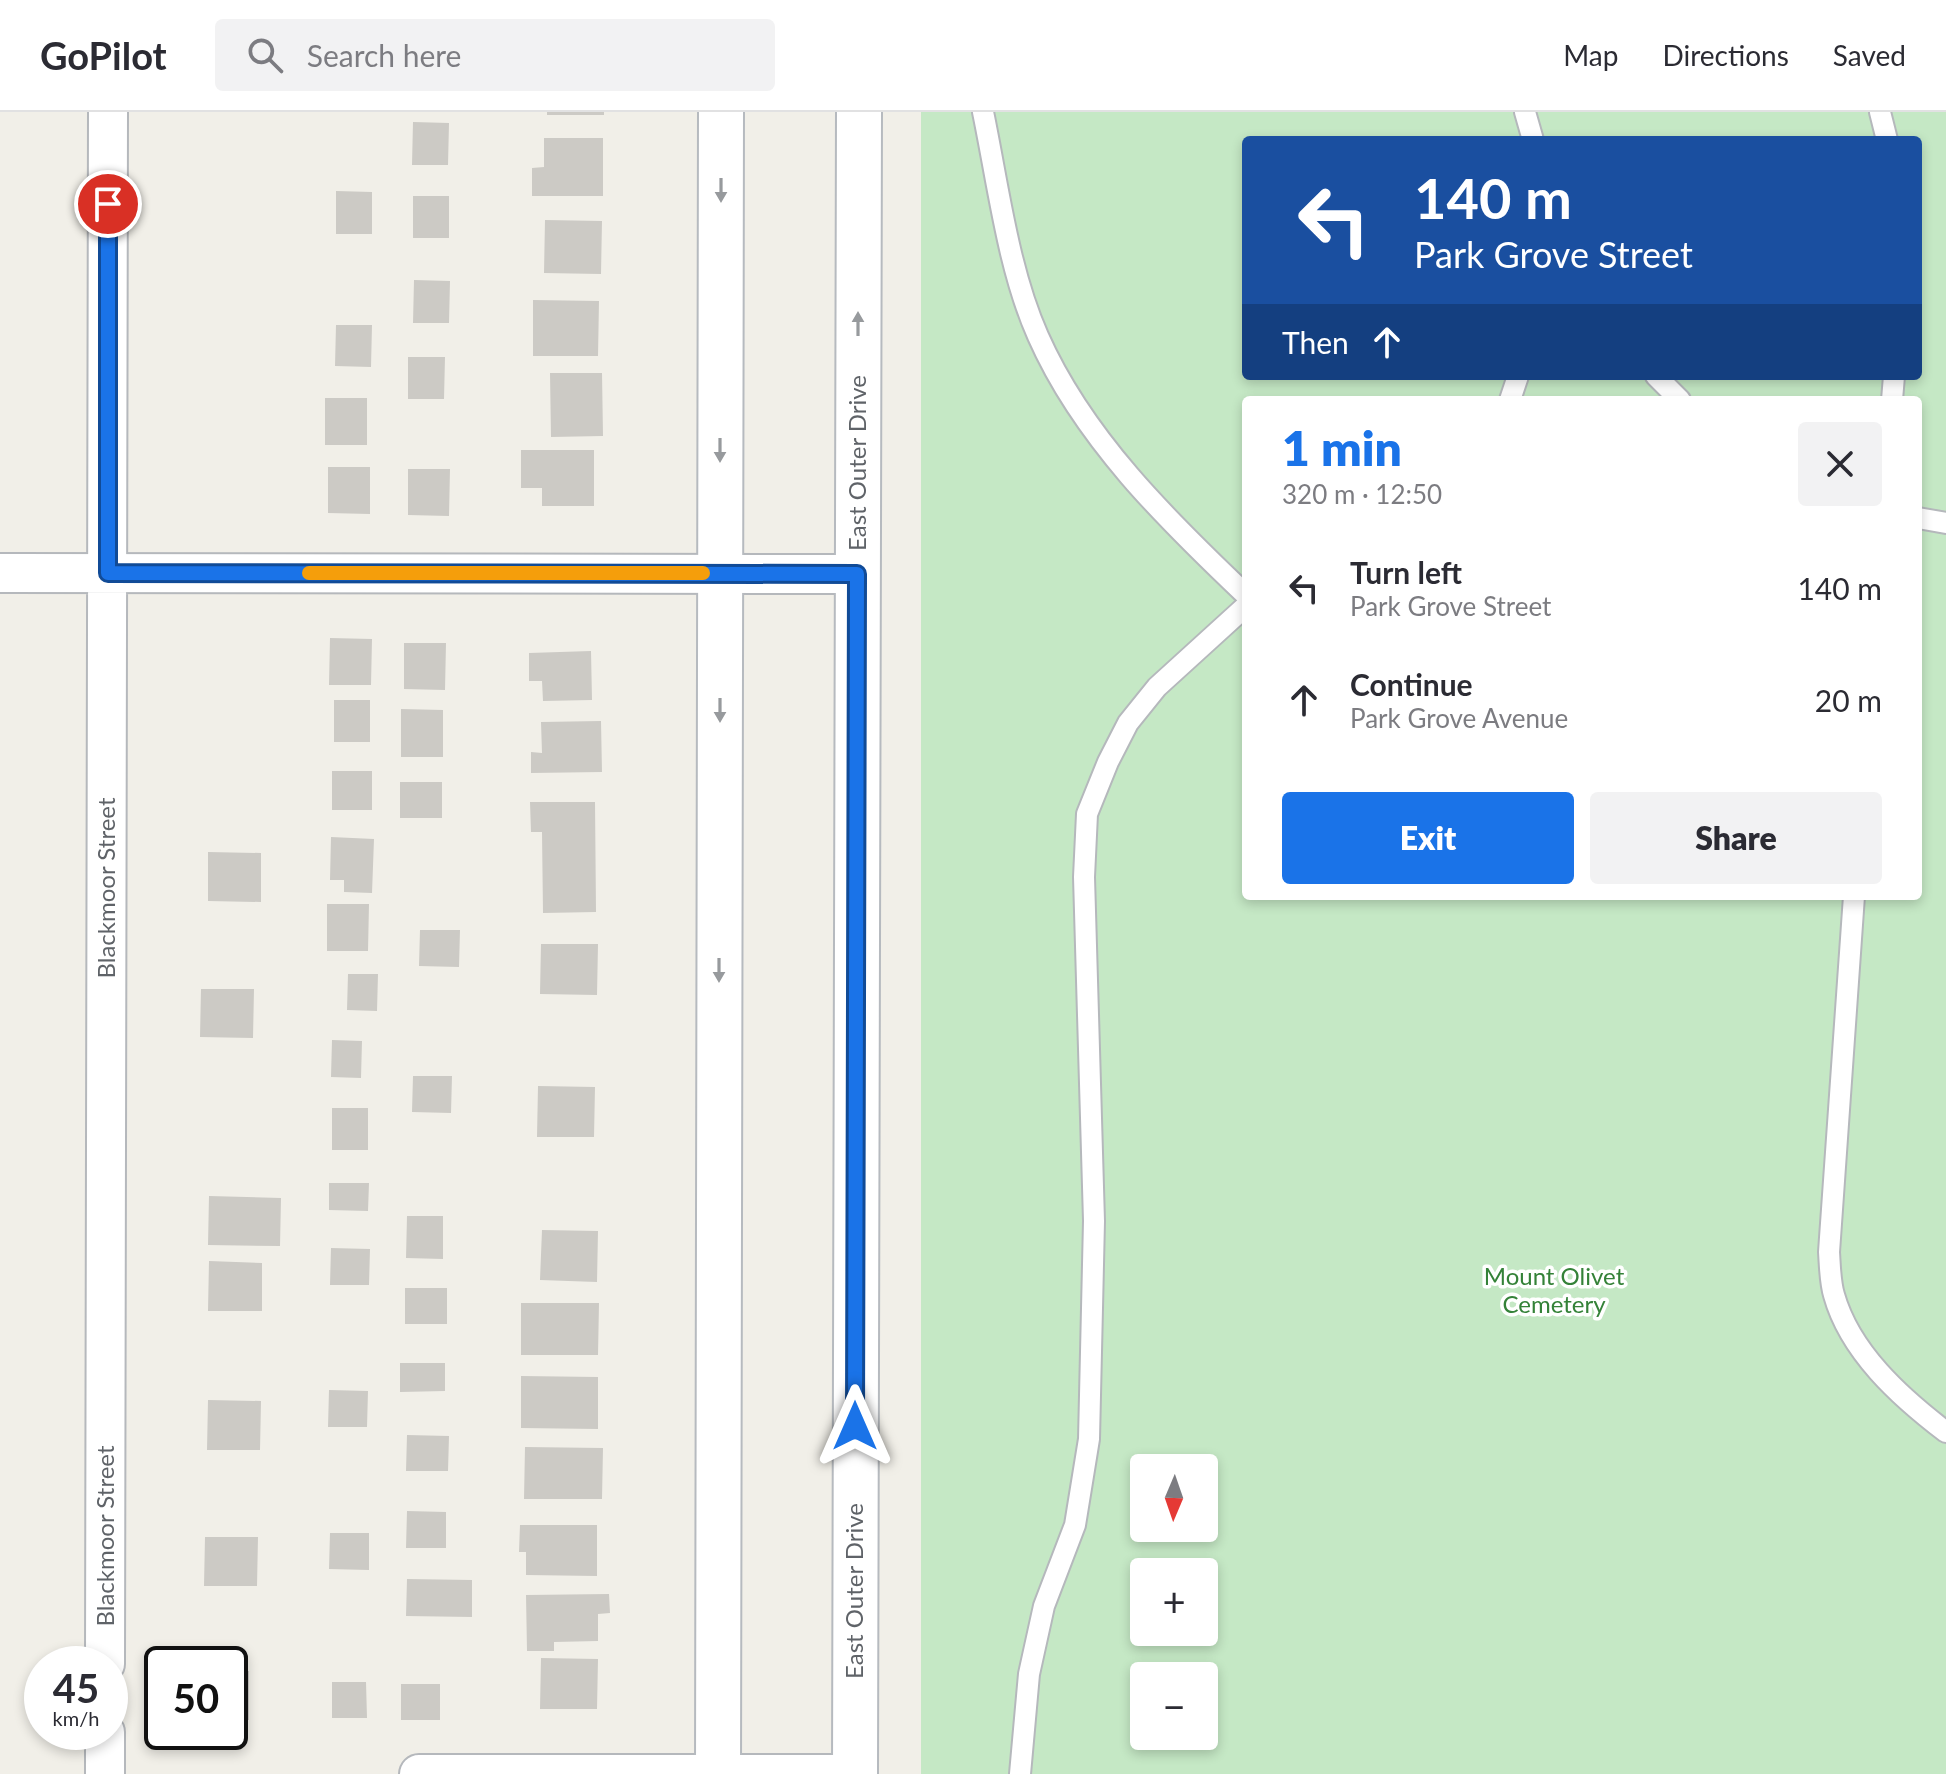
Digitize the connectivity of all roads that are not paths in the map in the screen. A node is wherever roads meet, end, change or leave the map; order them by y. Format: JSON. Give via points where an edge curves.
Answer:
{"nodes":[{"id":1,"x":108,"y":112,"type":"edge"},
{"id":2,"x":721,"y":112,"type":"edge"},
{"id":3,"x":859,"y":112,"type":"edge"},
{"id":4,"x":983,"y":112,"type":"edge"},
{"id":5,"x":1525,"y":112,"type":"edge"},
{"id":6,"x":1880,"y":112,"type":"edge"},
{"id":7,"x":1532,"y":136,"type":"edge"},
{"id":8,"x":1886,"y":136,"type":"edge"},
{"id":9,"x":1660,"y":380,"type":"edge"},
{"id":10,"x":1676,"y":396,"type":"edge"},
{"id":11,"x":1922,"y":519,"type":"edge"},
{"id":12,"x":1946,"y":523,"type":"edge"},
{"id":13,"x":0,"y":573,"type":"edge"},
{"id":14,"x":108,"y":573,"type":"junction"},
{"id":15,"x":720,"y":574,"type":"junction"},
{"id":16,"x":857,"y":574,"type":"junction"},
{"id":17,"x":1242,"y":591,"type":"edge"},
{"id":18,"x":1242,"y":610,"type":"edge"},
{"id":19,"x":1854,"y":900,"type":"edge"},
{"id":20,"x":1946,"y":1432,"type":"edge"},
{"id":21,"x":105,"y":1646,"type":"edge"},
{"id":22,"x":105,"y":1750,"type":"edge"},
{"id":23,"x":105,"y":1774,"type":"edge"},
{"id":24,"x":419,"y":1774,"type":"edge"},
{"id":25,"x":718,"y":1774,"type":"edge"},
{"id":26,"x":855,"y":1774,"type":"edge"},
{"id":27,"x":1020,"y":1774,"type":"edge"}],
"edges":[{"from":1,"to":14,"type":"street","name":"Blackmoor Street"},
{"from":2,"to":15,"type":"main road","one_way":true},
{"from":16,"to":3,"type":"main road","name":"East Outer Drive","one_way":true},
{"from":4,"to":17,"type":"lane","via":[[1013,259],[1038,336],[1071,396],[1121,465]]},
{"from":5,"to":7,"type":"lane"},
{"from":6,"to":8,"type":"lane"},
{"from":9,"to":10,"type":"lane"},
{"from":11,"to":12,"type":"lane"},
{"from":13,"to":14,"type":"street"},
{"from":14,"to":15,"type":"street"},
{"from":14,"to":21,"type":"street","name":"Blackmoor Street"},
{"from":15,"to":16,"type":"street"},
{"from":15,"to":25,"type":"main road","one_way":true},
{"from":16,"to":26,"type":"main road","name":"East Outer Drive"},
{"from":18,"to":27,"type":"lane","via":[[1157,687],[1128,723],[1087,814],[1084,877],[1094,1221],[1089,1439],[1075,1525],[1044,1606],[1029,1674]]},
{"from":19,"to":20,"type":"lane","via":[[1829,1252],[1833,1292],[1845,1325],[1879,1373]]},
{"from":22,"to":23,"type":"street"},
{"from":24,"to":25,"type":"street"},
{"from":25,"to":26,"type":"street"}]}
